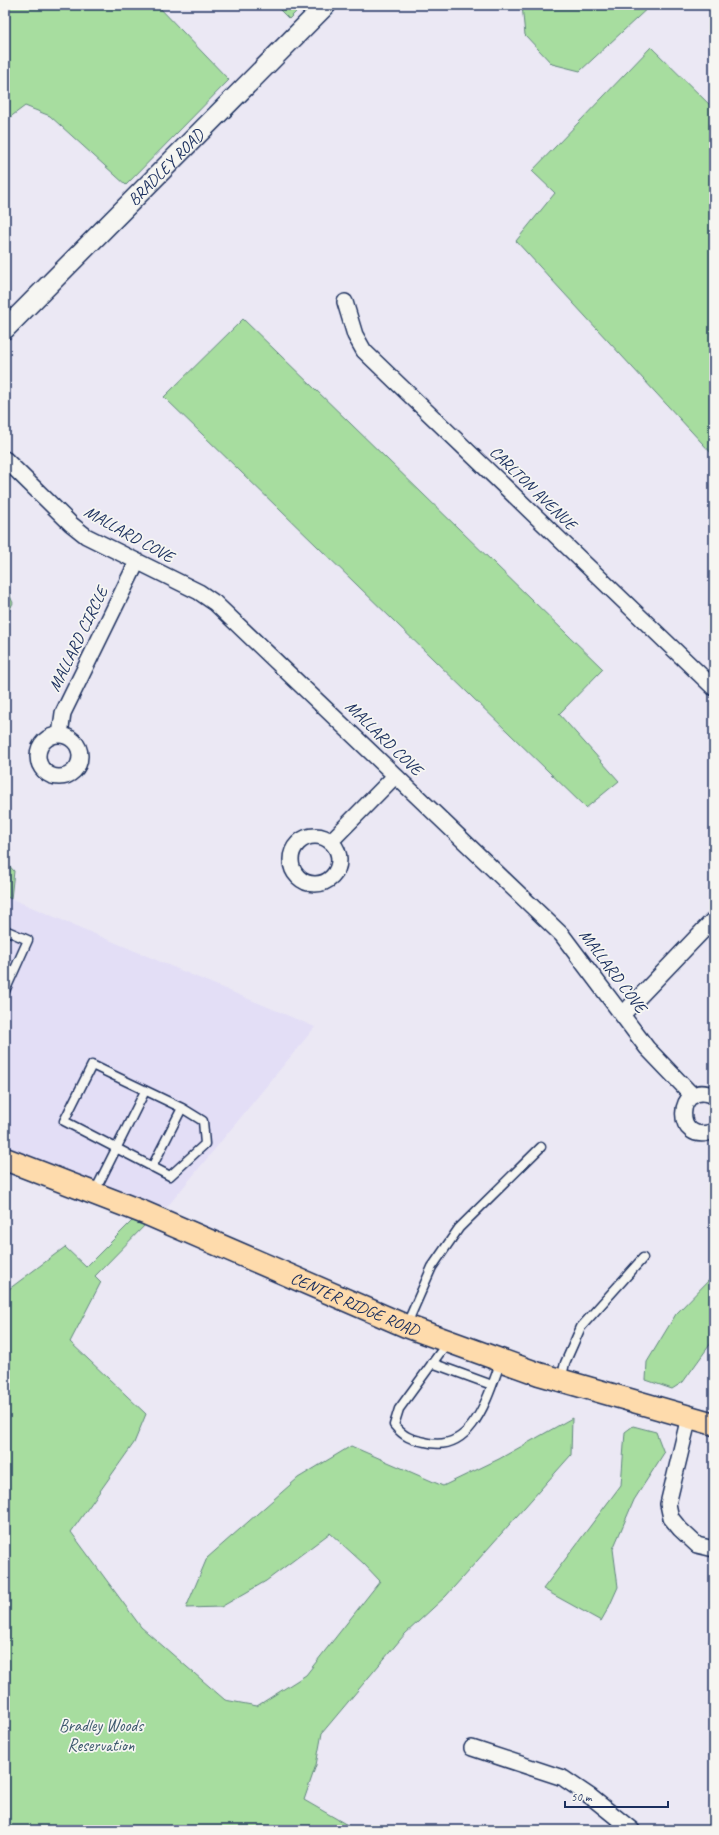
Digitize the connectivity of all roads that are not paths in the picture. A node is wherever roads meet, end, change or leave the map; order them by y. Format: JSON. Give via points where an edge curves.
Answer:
{"nodes":[{"id":1,"x":326,"y":5,"type":"edge"},
{"id":2,"x":344,"y":302,"type":"dead end"},
{"id":3,"x":5,"y":329,"type":"edge"},
{"id":4,"x":5,"y":459,"type":"edge"},
{"id":5,"x":137,"y":562,"type":"junction"},
{"id":6,"x":714,"y":688,"type":"edge"},
{"id":7,"x":60,"y":735,"type":"dead end"},
{"id":8,"x":395,"y":776,"type":"junction"},
{"id":9,"x":332,"y":841,"type":"dead end"},
{"id":10,"x":714,"y":919,"type":"edge"},
{"id":11,"x":5,"y":930,"type":"edge"},
{"id":12,"x":5,"y":991,"type":"edge"},
{"id":13,"x":622,"y":1015,"type":"junction"},
{"id":14,"x":145,"y":1091,"type":"junction"},
{"id":15,"x":693,"y":1096,"type":"junction"},
{"id":16,"x":714,"y":1096,"type":"edge"},
{"id":17,"x":182,"y":1108,"type":"junction"},
{"id":18,"x":714,"y":1131,"type":"edge"},
{"id":19,"x":541,"y":1147,"type":"dead end"},
{"id":20,"x":116,"y":1149,"type":"junction"},
{"id":21,"x":5,"y":1159,"type":"edge"},
{"id":22,"x":152,"y":1167,"type":"junction"},
{"id":23,"x":94,"y":1193,"type":"junction"},
{"id":24,"x":643,"y":1258,"type":"dead end"},
{"id":25,"x":406,"y":1326,"type":"junction"},
{"id":26,"x":448,"y":1341,"type":"junction"},
{"id":27,"x":502,"y":1360,"type":"junction"},
{"id":28,"x":432,"y":1363,"type":"junction"},
{"id":29,"x":561,"y":1380,"type":"junction"},
{"id":30,"x":492,"y":1385,"type":"junction"},
{"id":31,"x":689,"y":1417,"type":"junction"},
{"id":32,"x":714,"y":1424,"type":"edge"},
{"id":33,"x":714,"y":1549,"type":"edge"},
{"id":34,"x":472,"y":1748,"type":"dead end"},
{"id":35,"x":632,"y":1830,"type":"edge"}],
"edges":[{"from":1,"to":3,"type":"street","name":"BRADLEY ROAD"},
{"from":2,"to":6,"type":"street","name":"CARLTON AVENUE","via":[[355,336],[364,351]]},
{"from":4,"to":5,"type":"street","name":"MALLARD COVE","via":[[79,531]]},
{"from":5,"to":7,"type":"street","name":"MALLARD CIRCLE","via":[[63,713]]},
{"from":5,"to":8,"type":"street","name":"MALLARD COVE","via":[[199,592],[215,603]]},
{"from":8,"to":9,"type":"street"},
{"from":8,"to":13,"type":"street","name":"MALLARD COVE","via":[[562,935]]},
{"from":10,"to":13,"type":"street"},
{"from":11,"to":12,"type":"lane","via":[[28,940]]},
{"from":13,"to":15,"type":"street","name":"MALLARD COVE","via":[[647,1048]]},
{"from":14,"to":17,"type":"lane"},
{"from":14,"to":20,"type":"lane"},
{"from":14,"to":20,"type":"lane","via":[[92,1065],[64,1121]]},
{"from":15,"to":16,"type":"street","via":[[707,1093]]},
{"from":15,"to":18,"type":"street","via":[[684,1106],[683,1118],[686,1124],[695,1132],[708,1134]]},
{"from":17,"to":22,"type":"lane"},
{"from":17,"to":22,"type":"lane","via":[[203,1121],[205,1144],[170,1176]]},
{"from":19,"to":25,"type":"lane","via":[[459,1228],[432,1267]]},
{"from":20,"to":22,"type":"lane"},
{"from":20,"to":23,"type":"lane"},
{"from":21,"to":23,"type":"main road","name":"CENTER RIDGE ROAD"},
{"from":23,"to":25,"type":"main road","name":"CENTER RIDGE ROAD"},
{"from":24,"to":29,"type":"lane","via":[[581,1327],[565,1363]]},
{"from":25,"to":26,"type":"main road","name":"CENTER RIDGE ROAD"},
{"from":26,"to":27,"type":"main road","name":"CENTER RIDGE ROAD"},
{"from":26,"to":28,"type":"lane"},
{"from":27,"to":29,"type":"main road","name":"CENTER RIDGE ROAD"},
{"from":27,"to":30,"type":"lane"},
{"from":28,"to":30,"type":"lane"},
{"from":28,"to":30,"type":"lane","via":[[399,1409],[394,1425],[403,1435],[412,1439],[441,1445],[453,1442],[466,1433],[478,1417]]},
{"from":29,"to":31,"type":"main road","name":"CENTER RIDGE ROAD"},
{"from":31,"to":32,"type":"main road","name":"CENTER RIDGE ROAD"},
{"from":31,"to":33,"type":"street","via":[[668,1504],[671,1518],[680,1529],[697,1545]]},
{"from":34,"to":35,"type":"street","via":[[563,1778]]}]}
